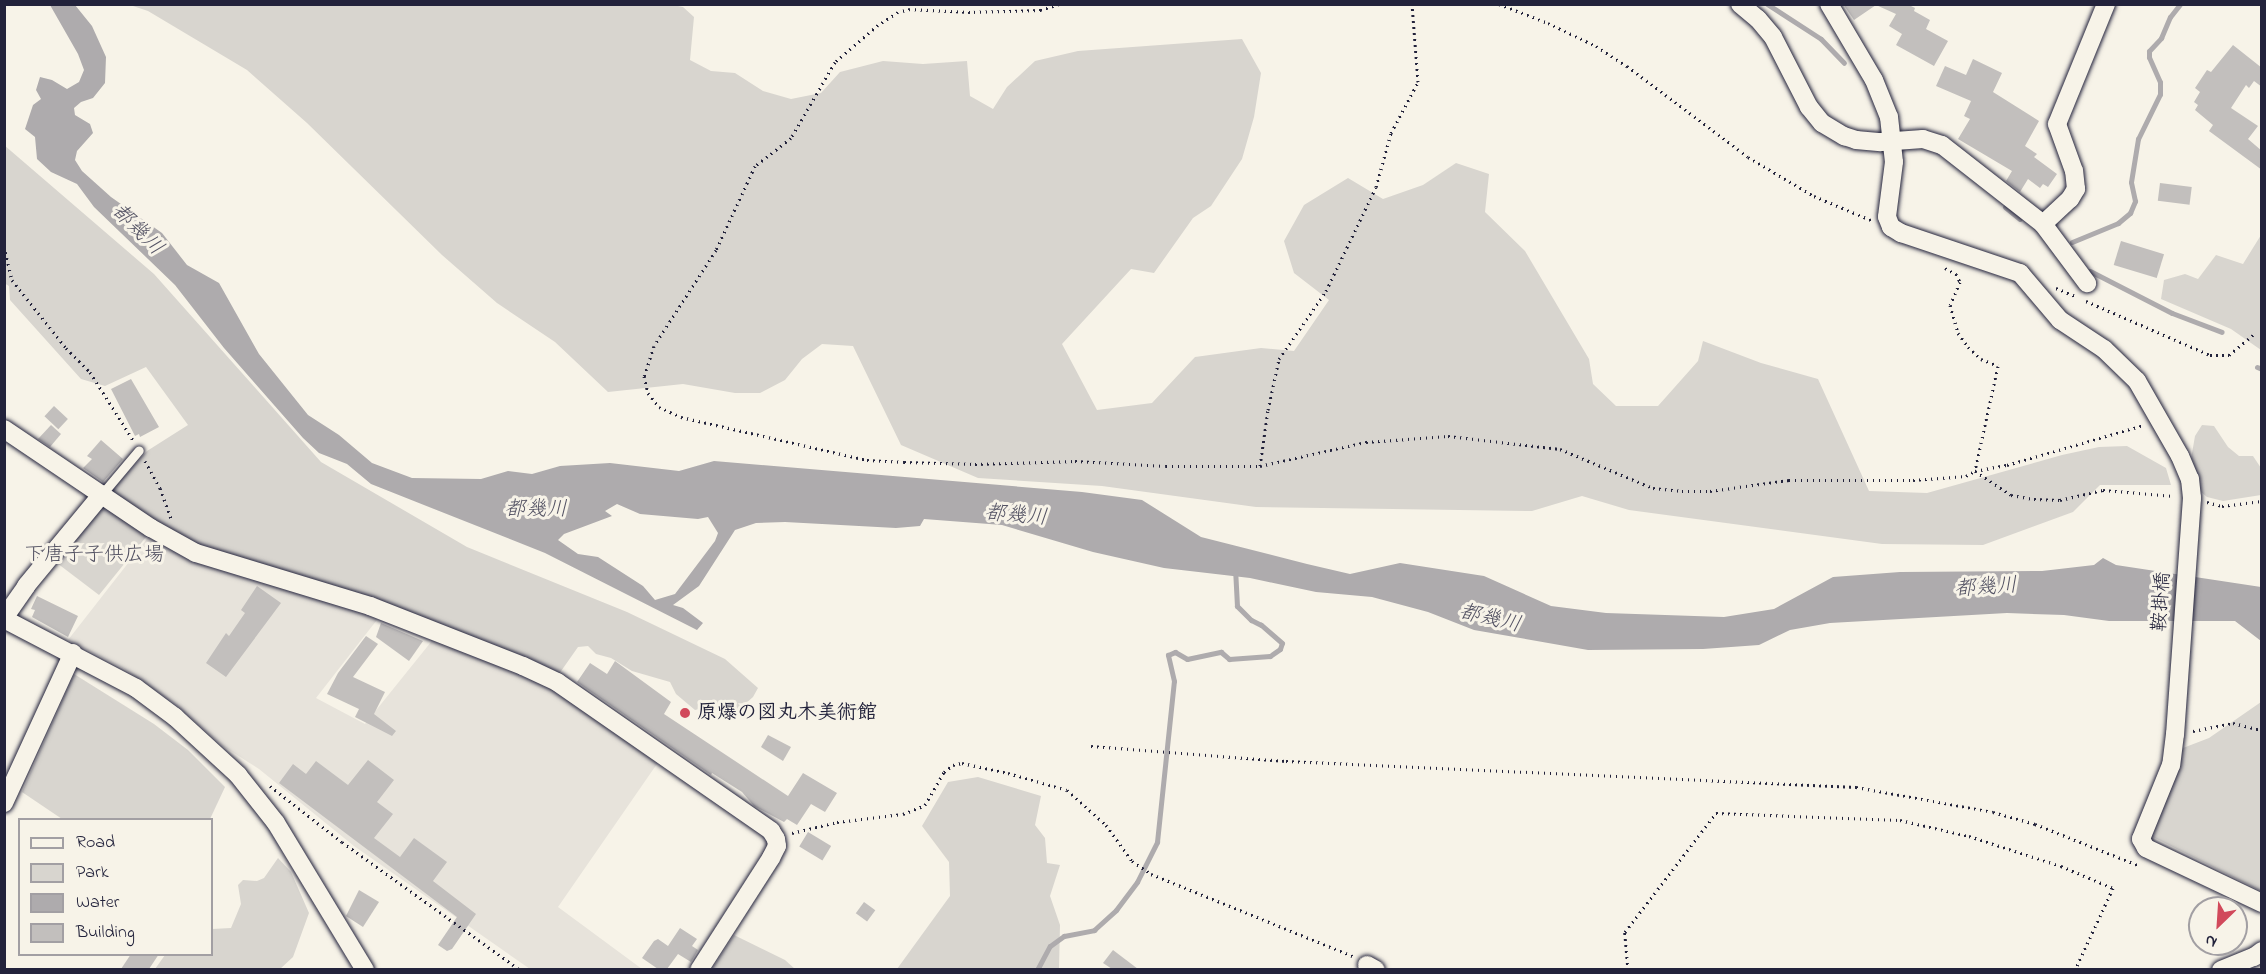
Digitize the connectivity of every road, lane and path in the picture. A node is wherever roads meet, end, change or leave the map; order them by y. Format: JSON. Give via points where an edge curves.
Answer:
{"nodes":[{"id":1,"x":1059,"y":4,"type":"edge"},
{"id":2,"x":1412,"y":4,"type":"edge"},
{"id":3,"x":1498,"y":4,"type":"edge"},
{"id":4,"x":1740,"y":4,"type":"edge"},
{"id":5,"x":1829,"y":4,"type":"edge"},
{"id":6,"x":2106,"y":4,"type":"edge"},
{"id":7,"x":1892,"y":141,"type":"junction"},
{"id":8,"x":2043,"y":224,"type":"junction"},
{"id":9,"x":1890,"y":226,"type":"junction"},
{"id":10,"x":4,"y":246,"type":"edge"},
{"id":11,"x":1937,"y":263,"type":"dead end"},
{"id":12,"x":2087,"y":283,"type":"dead end"},
{"id":13,"x":2053,"y":287,"type":"dead end"},
{"id":14,"x":2254,"y":334,"type":"dead end"},
{"id":15,"x":2160,"y":420,"type":"junction"},
{"id":16,"x":4,"y":429,"type":"edge"},
{"id":17,"x":139,"y":450,"type":"junction"},
{"id":18,"x":1260,"y":466,"type":"junction"},
{"id":19,"x":1975,"y":471,"type":"junction"},
{"id":20,"x":102,"y":494,"type":"junction"},
{"id":21,"x":2192,"y":498,"type":"junction"},
{"id":22,"x":2262,"y":501,"type":"edge"},
{"id":23,"x":174,"y":540,"type":"junction"},
{"id":24,"x":4,"y":618,"type":"edge"},
{"id":25,"x":73,"y":653,"type":"junction"},
{"id":26,"x":2262,"y":730,"type":"edge"},
{"id":27,"x":2175,"y":734,"type":"junction"},
{"id":28,"x":1091,"y":746,"type":"dead end"},
{"id":29,"x":238,"y":775,"type":"junction"},
{"id":30,"x":4,"y":803,"type":"edge"},
{"id":31,"x":776,"y":839,"type":"junction"},
{"id":32,"x":2146,"y":868,"type":"dead end"},
{"id":33,"x":2262,"y":903,"type":"edge"},
{"id":34,"x":2262,"y":951,"type":"edge"},
{"id":35,"x":1371,"y":967,"type":"edge"},
{"id":36,"x":365,"y":969,"type":"edge"},
{"id":37,"x":520,"y":969,"type":"edge"},
{"id":38,"x":699,"y":969,"type":"edge"},
{"id":39,"x":1628,"y":969,"type":"edge"},
{"id":40,"x":2075,"y":969,"type":"edge"},
{"id":41,"x":2222,"y":969,"type":"edge"}],
"edges":[{"from":1,"to":18,"type":"path","via":[[1041,10],[898,12],[835,62],[791,138],[755,166],[716,250],[654,346],[644,376],[648,393],[659,407],[681,417],[867,460],[975,464],[1075,460],[1166,466]]},
{"from":2,"to":18,"type":"path","via":[[1418,82],[1391,133],[1376,187],[1326,291],[1279,359]]},
{"from":3,"to":9,"type":"path","via":[[1596,46],[1776,175],[1836,207]]},
{"from":4,"to":7,"type":"street","via":[[1773,38],[1805,102],[1822,123],[1856,140]]},
{"from":5,"to":7,"type":"street","via":[[1882,96]]},
{"from":6,"to":8,"type":"street","via":[[2057,124],[2074,171],[2076,189]]},
{"from":7,"to":8,"type":"street","via":[[1923,139],[1942,145]]},
{"from":7,"to":9,"type":"street","via":[[1894,178],[1887,217]]},
{"from":8,"to":12,"type":"street"},
{"from":9,"to":15,"type":"street","name":"鞍掛橋","via":[[2020,273],[2060,320],[2127,369]]},
{"from":10,"to":17,"type":"path","via":[[12,280],[90,372]]},
{"from":11,"to":19,"type":"path","via":[[1959,278],[1950,305],[1958,333],[1981,359],[1998,366]]},
{"from":13,"to":14,"type":"path","via":[[2210,355],[2229,355]]},
{"from":15,"to":19,"type":"path"},
{"from":15,"to":21,"type":"street","name":"鞍掛橋","via":[[2190,479]]},
{"from":16,"to":20,"type":"street"},
{"from":17,"to":20,"type":"lane"},
{"from":17,"to":23,"type":"path","via":[[160,488],[172,520]]},
{"from":18,"to":19,"type":"path","via":[[1366,442],[1448,436],[1560,449],[1653,488],[1682,491],[1789,480],[1913,480],[1966,476]]},
{"from":19,"to":21,"type":"path","via":[[2011,495],[2034,499],[2060,500],[2103,490]]},
{"from":20,"to":23,"type":"street"},
{"from":20,"to":24,"type":"street"},
{"from":21,"to":22,"type":"path","via":[[2222,506]]},
{"from":21,"to":27,"type":"street","name":"鞍掛橋"},
{"from":23,"to":31,"type":"street","via":[[196,553],[370,606],[557,682],[771,831]]},
{"from":24,"to":25,"type":"street"},
{"from":25,"to":29,"type":"street","via":[[136,688]]},
{"from":25,"to":30,"type":"street"},
{"from":26,"to":27,"type":"path","via":[[2233,723]]},
{"from":27,"to":33,"type":"street","name":"鞍掛橋","via":[[2170,765],[2143,831],[2142,844]]},
{"from":28,"to":32,"type":"path","via":[[1286,760],[1856,787],[1993,812],[2036,824]]},
{"from":29,"to":36,"type":"street","via":[[276,823]]},
{"from":29,"to":37,"type":"path","via":[[271,786],[351,849]]},
{"from":31,"to":35,"type":"path","via":[[837,822],[903,814],[925,805],[944,772],[962,763],[1067,790],[1106,825],[1132,861],[1151,874],[1347,953]]},
{"from":31,"to":38,"type":"street","via":[[771,858]]},
{"from":34,"to":41,"type":"street"},
{"from":39,"to":40,"type":"path","via":[[1625,933],[1716,813],[1900,820],[1970,836],[2061,866],[2112,888]]}]}
